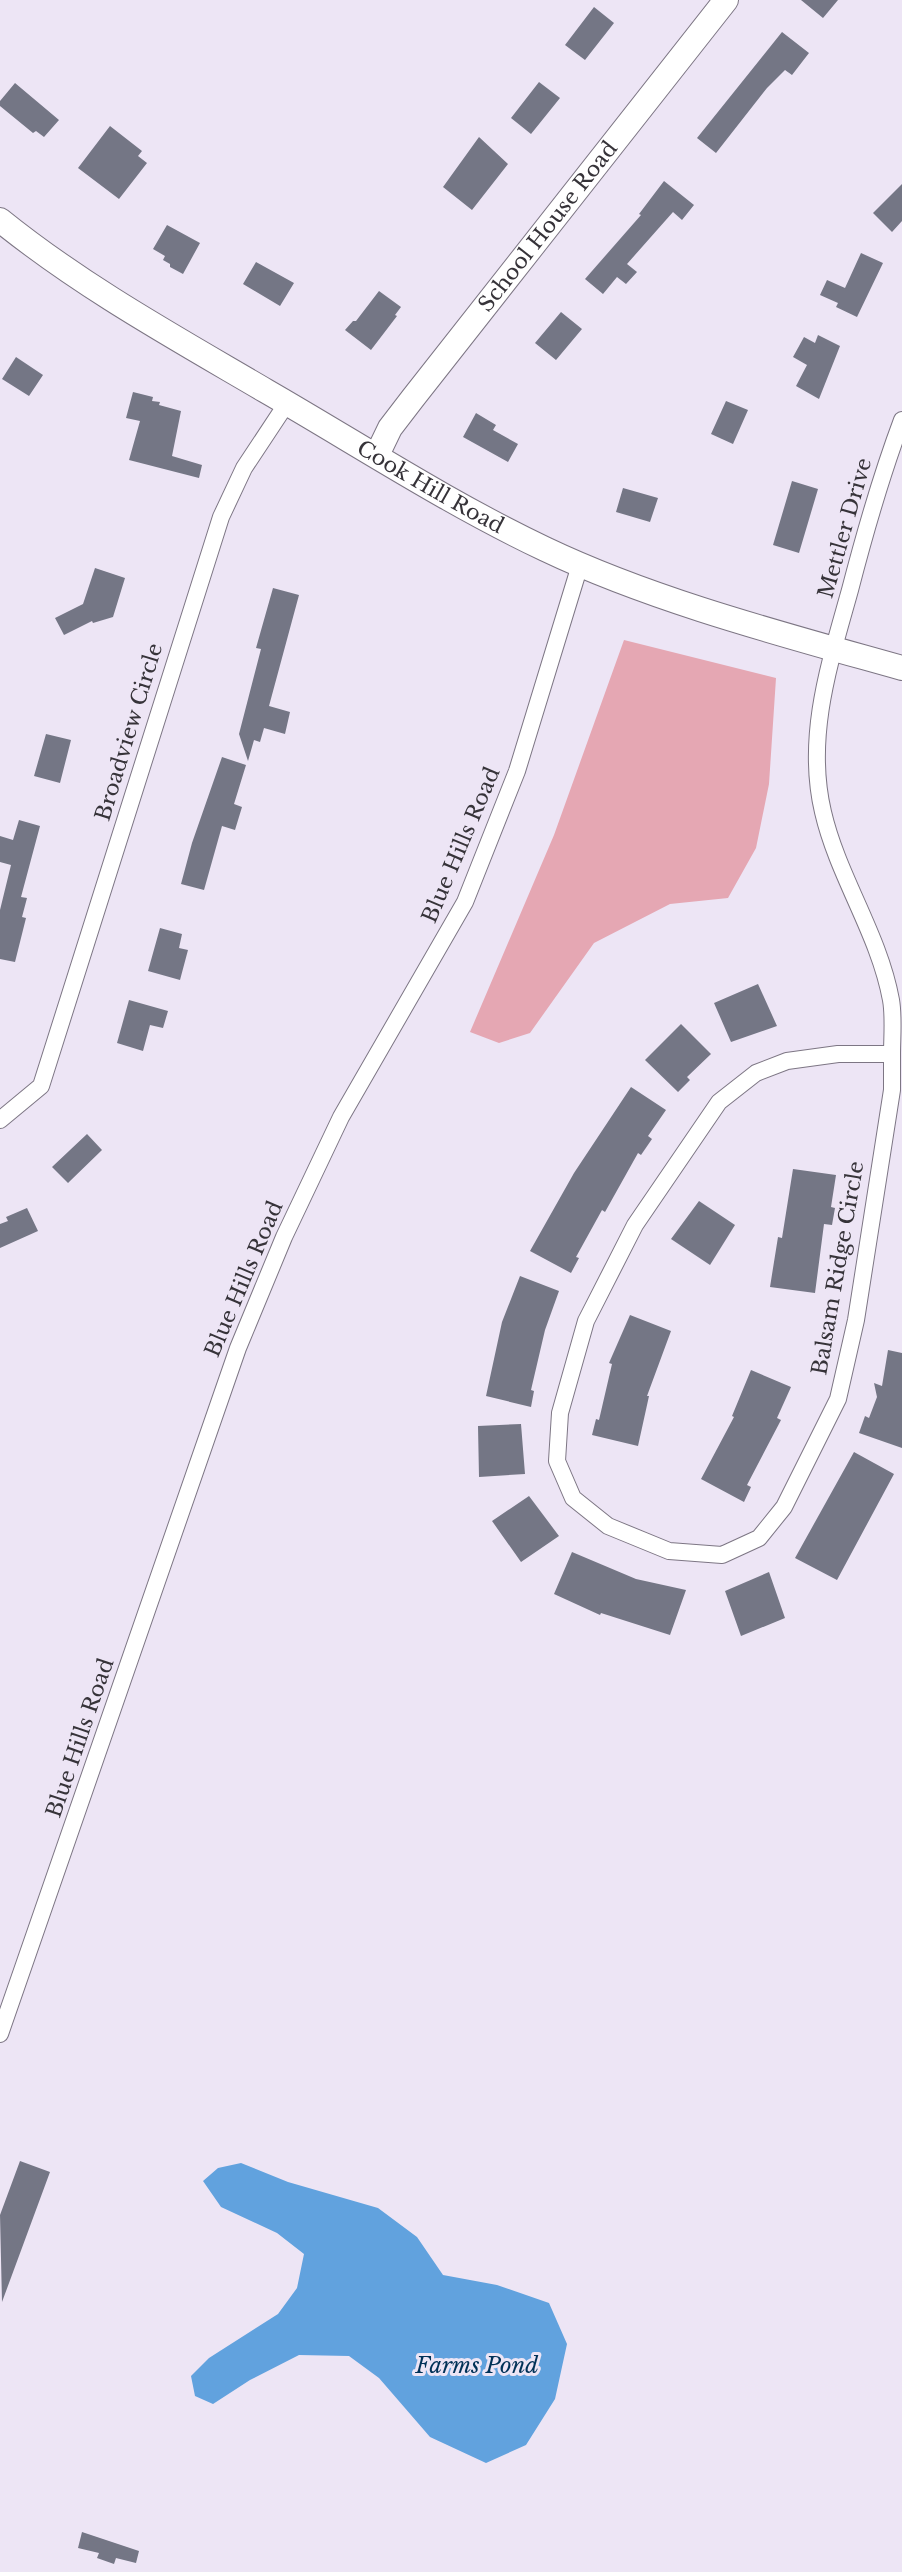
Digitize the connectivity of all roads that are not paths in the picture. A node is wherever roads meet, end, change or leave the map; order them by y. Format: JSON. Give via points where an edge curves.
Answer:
{"nodes":[{"id":1,"x":726,"y":0,"type":"edge"},
{"id":2,"x":0,"y":220,"type":"edge"},
{"id":3,"x":286,"y":403,"type":"junction"},
{"id":4,"x":902,"y":420,"type":"edge"},
{"id":5,"x":377,"y":455,"type":"junction"},
{"id":6,"x":580,"y":565,"type":"junction"},
{"id":7,"x":834,"y":649,"type":"junction"},
{"id":8,"x":902,"y":668,"type":"edge"},
{"id":9,"x":892,"y":1054,"type":"junction"},
{"id":10,"x":0,"y":1120,"type":"edge"},
{"id":11,"x":0,"y":2034,"type":"edge"}],
"edges":[{"from":1,"to":5,"type":"street","name":"School House Road","via":[[423,384],[390,428]]},
{"from":2,"to":3,"type":"street","name":"Cook Hill Road","via":[[96,291]]},
{"from":3,"to":5,"type":"street","name":"Cook Hill Road"},
{"from":3,"to":10,"type":"street","name":"Broadview Circle","via":[[244,468],[221,517],[41,1086]]},
{"from":4,"to":7,"type":"street","name":"Mettler Drive","via":[[876,492]]},
{"from":5,"to":6,"type":"street","name":"Cook Hill Road","via":[[497,525]]},
{"from":6,"to":7,"type":"street","name":"Cook Hill Road"},
{"from":6,"to":11,"type":"street","name":"Blue Hills Road","via":[[517,771],[465,903],[342,1117],[262,1284]]},
{"from":7,"to":8,"type":"street","name":"Cook Hill Road"},
{"from":7,"to":9,"type":"street","name":"Balsam Ridge Circle","via":[[819,710],[818,785],[823,814],[843,873],[884,970],[891,1002]]},
{"from":9,"to":9,"type":"street","name":"Balsam Ridge Circle","via":[[891,1090],[846,1365],[837,1399],[784,1507],[759,1538],[722,1555],[669,1551],[608,1526],[573,1498],[557,1461],[560,1413],[586,1321],[635,1225],[719,1102],[756,1073],[787,1061],[838,1054]]}]}
